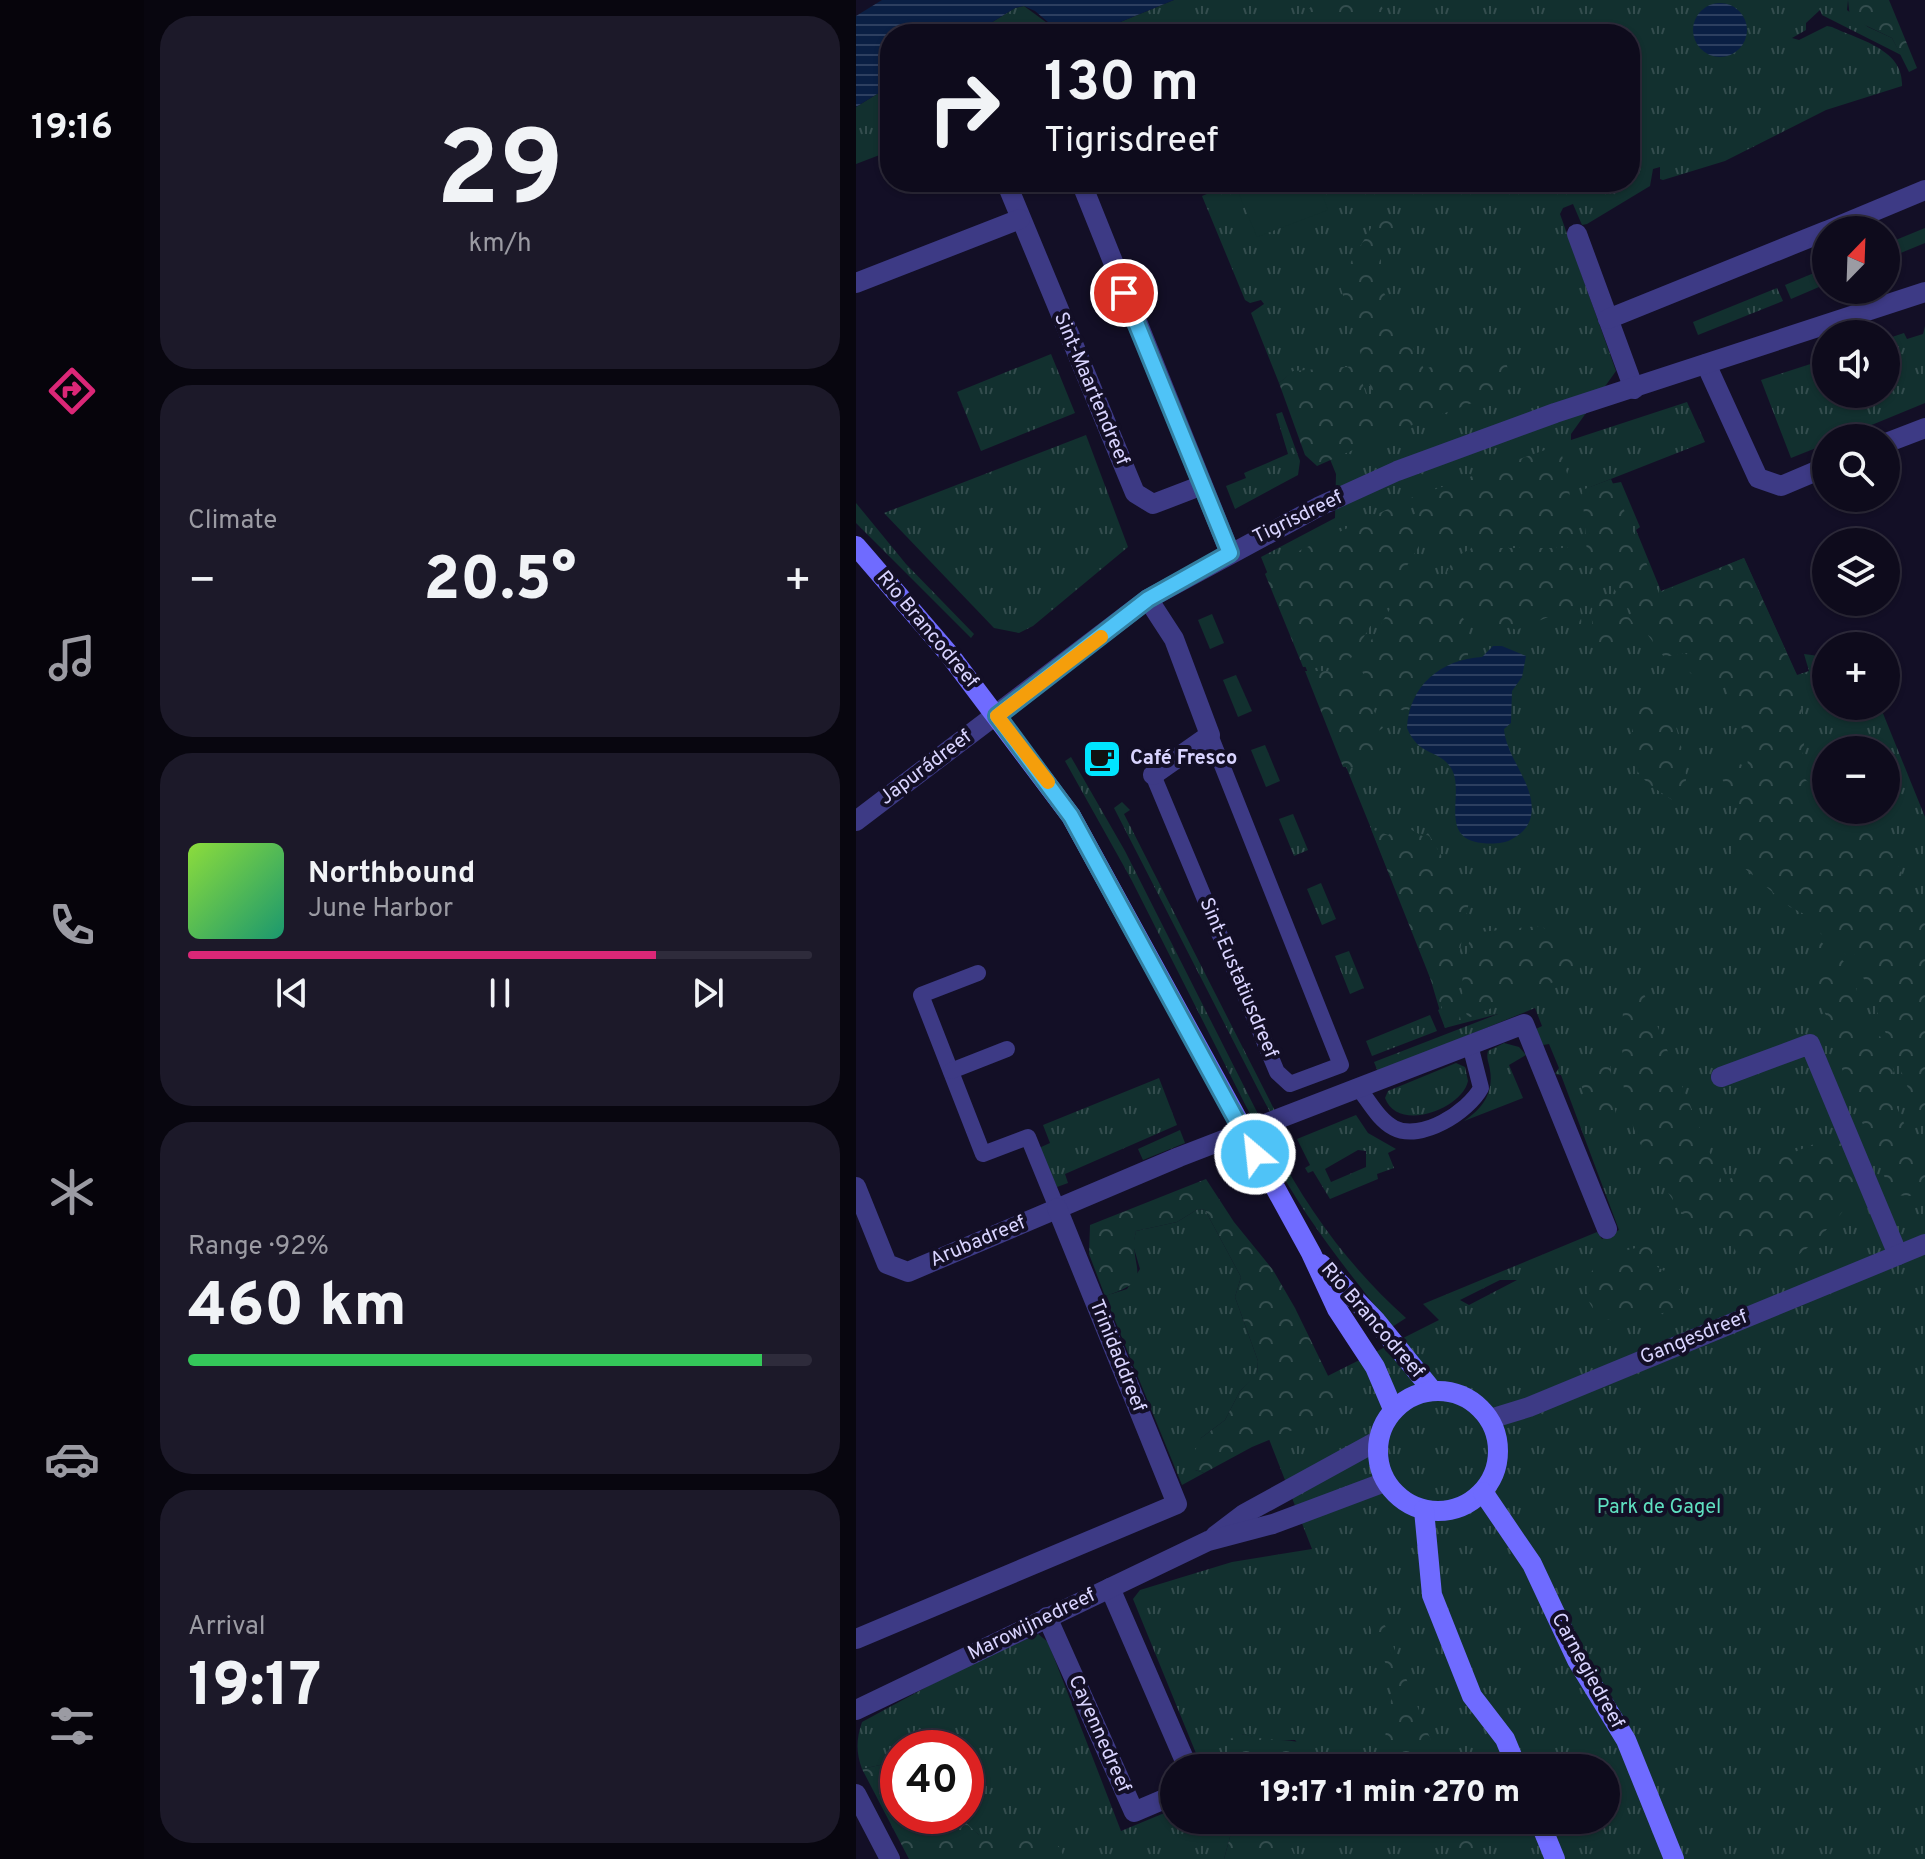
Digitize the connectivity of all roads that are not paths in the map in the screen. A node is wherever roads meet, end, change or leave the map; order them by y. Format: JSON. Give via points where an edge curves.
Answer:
{"nodes":[{"id":1,"x":1925,"y":190,"type":"edge"},
{"id":2,"x":1010,"y":192,"type":"edge"},
{"id":3,"x":1085,"y":192,"type":"edge"},
{"id":4,"x":1863,"y":216,"type":"edge"},
{"id":5,"x":1020,"y":219,"type":"junction"},
{"id":6,"x":1577,"y":234,"type":"dead end"},
{"id":7,"x":1812,"y":237,"type":"edge"},
{"id":8,"x":856,"y":283,"type":"edge"},
{"id":9,"x":1925,"y":292,"type":"edge"},
{"id":10,"x":1608,"y":319,"type":"junction"},
{"id":11,"x":1706,"y":364,"type":"junction"},
{"id":12,"x":1634,"y":389,"type":"junction"},
{"id":13,"x":1925,"y":428,"type":"edge"},
{"id":14,"x":1900,"y":438,"type":"edge"},
{"id":15,"x":1812,"y":473,"type":"edge"},
{"id":16,"x":1200,"y":486,"type":"junction"},
{"id":17,"x":856,"y":546,"type":"edge"},
{"id":18,"x":1230,"y":553,"type":"junction"},
{"id":19,"x":1148,"y":599,"type":"junction"},
{"id":20,"x":997,"y":716,"type":"junction"},
{"id":21,"x":1210,"y":735,"type":"junction"},
{"id":22,"x":1153,"y":775,"type":"joint"},
{"id":23,"x":856,"y":821,"type":"edge"},
{"id":24,"x":978,"y":973,"type":"dead end"},
{"id":25,"x":1470,"y":1045,"type":"junction"},
{"id":26,"x":1007,"y":1049,"type":"dead end"},
{"id":27,"x":951,"y":1071,"type":"junction"},
{"id":28,"x":1721,"y":1077,"type":"dead end"},
{"id":29,"x":1360,"y":1090,"type":"junction"},
{"id":30,"x":1244,"y":1134,"type":"junction"},
{"id":31,"x":858,"y":1196,"type":"edge"},
{"id":32,"x":1057,"y":1208,"type":"junction"},
{"id":33,"x":1607,"y":1229,"type":"dead end"},
{"id":34,"x":1925,"y":1244,"type":"edge"},
{"id":35,"x":1311,"y":1253,"type":"junction"},
{"id":36,"x":1898,"y":1255,"type":"junction"},
{"id":37,"x":1432,"y":1390,"type":"junction"},
{"id":38,"x":1393,"y":1409,"type":"junction"},
{"id":39,"x":1490,"y":1419,"type":"junction"},
{"id":40,"x":1377,"y":1441,"type":"junction"},
{"id":41,"x":1385,"y":1482,"type":"junction"},
{"id":42,"x":1483,"y":1492,"type":"junction"},
{"id":43,"x":1424,"y":1510,"type":"junction"},
{"id":44,"x":1208,"y":1541,"type":"junction"},
{"id":45,"x":1110,"y":1588,"type":"junction"},
{"id":46,"x":1047,"y":1617,"type":"junction"},
{"id":47,"x":856,"y":1639,"type":"edge"},
{"id":48,"x":856,"y":1710,"type":"edge"},
{"id":49,"x":1182,"y":1754,"type":"edge"},
{"id":50,"x":1511,"y":1754,"type":"edge"},
{"id":51,"x":856,"y":1794,"type":"edge"},
{"id":52,"x":1160,"y":1801,"type":"edge"},
{"id":53,"x":1545,"y":1834,"type":"edge"},
{"id":54,"x":890,"y":1859,"type":"edge"},
{"id":55,"x":1555,"y":1859,"type":"edge"},
{"id":56,"x":1674,"y":1859,"type":"edge"}],
"edges":[{"from":1,"to":4,"type":"street"},
{"from":2,"to":5,"type":"street","name":"Sint-Maartendreef"},
{"from":3,"to":16,"type":"street"},
{"from":5,"to":8,"type":"street"},
{"from":5,"to":16,"type":"street","name":"Sint-Maartendreef","via":[[1135,493],[1153,504]]},
{"from":6,"to":10,"type":"street"},
{"from":7,"to":10,"type":"street"},
{"from":9,"to":11,"type":"street","name":"Tigrisdreef"},
{"from":10,"to":12,"type":"street"},
{"from":11,"to":12,"type":"street","name":"Tigrisdreef"},
{"from":11,"to":15,"type":"street","via":[[1758,478],[1781,486]]},
{"from":12,"to":18,"type":"street","name":"Tigrisdreef","via":[[1397,471]]},
{"from":13,"to":14,"type":"street"},
{"from":16,"to":18,"type":"street"},
{"from":17,"to":20,"type":"street","name":"Rio Brancodreef"},
{"from":18,"to":19,"type":"street","name":"Tigrisdreef"},
{"from":19,"to":20,"type":"street","name":"Tigrisdreef"},
{"from":19,"to":21,"type":"street","name":"Sint-Eustatiusdreef","via":[[1174,639]]},
{"from":20,"to":23,"type":"street","name":"Japurádreef"},
{"from":20,"to":30,"type":"street","name":"Rio Brancodreef","via":[[1071,816]]},
{"from":21,"to":22,"type":"street","name":"Sint-Eustatiusdreef"},
{"from":21,"to":22,"type":"lane","name":"Sint-Eustatiusdreef","via":[[1341,1065],[1290,1084],[1277,1072]]},
{"from":24,"to":27,"type":"lane","via":[[921,995]]},
{"from":25,"to":29,"type":"street"},
{"from":25,"to":29,"type":"lane","via":[[1481,1088],[1464,1110],[1428,1127],[1397,1130],[1383,1121]]},
{"from":25,"to":33,"type":"street","via":[[1524,1024]]},
{"from":26,"to":27,"type":"lane"},
{"from":27,"to":32,"type":"lane","via":[[983,1154],[1028,1137]]},
{"from":28,"to":36,"type":"street","via":[[1810,1044]]},
{"from":29,"to":30,"type":"street"},
{"from":30,"to":32,"type":"street","name":"Arubadreef"},
{"from":30,"to":35,"type":"street","name":"Rio Brancodreef"},
{"from":31,"to":32,"type":"street","name":"Arubadreef","via":[[887,1264],[908,1272]]},
{"from":32,"to":47,"type":"street","name":"Trinidaddreef","via":[[1177,1504]]},
{"from":34,"to":36,"type":"street","name":"Gangesdreef"},
{"from":35,"to":37,"type":"street","name":"Rio Brancodreef"},
{"from":35,"to":38,"type":"street","name":"Rio Brancodreef"},
{"from":36,"to":39,"type":"street","name":"Gangesdreef"},
{"from":37,"to":38,"type":"street"},
{"from":37,"to":39,"type":"street","via":[[1465,1396]]},
{"from":38,"to":40,"type":"street"},
{"from":39,"to":42,"type":"street","via":[[1499,1443],[1496,1469]]},
{"from":40,"to":41,"type":"street"},
{"from":40,"to":44,"type":"street","name":"Marowijnedreef","via":[[1244,1514]]},
{"from":41,"to":43,"type":"street","via":[[1402,1500]]},
{"from":41,"to":44,"type":"street","name":"Marowijnedreef","via":[[1273,1524]]},
{"from":42,"to":43,"type":"street","via":[[1466,1505]]},
{"from":42,"to":56,"type":"street","name":"Carnegiedreef","via":[[1532,1564],[1577,1660],[1626,1740]]},
{"from":43,"to":50,"type":"street","via":[[1432,1595],[1472,1696]]},
{"from":44,"to":45,"type":"street","name":"Marowijnedreef"},
{"from":45,"to":46,"type":"street","name":"Marowijnedreef"},
{"from":45,"to":49,"type":"street"},
{"from":46,"to":48,"type":"street","name":"Marowijnedreef"},
{"from":46,"to":52,"type":"street","name":"Cayennedreef","via":[[1134,1812]]},
{"from":51,"to":54,"type":"street"},
{"from":53,"to":55,"type":"street"}]}
